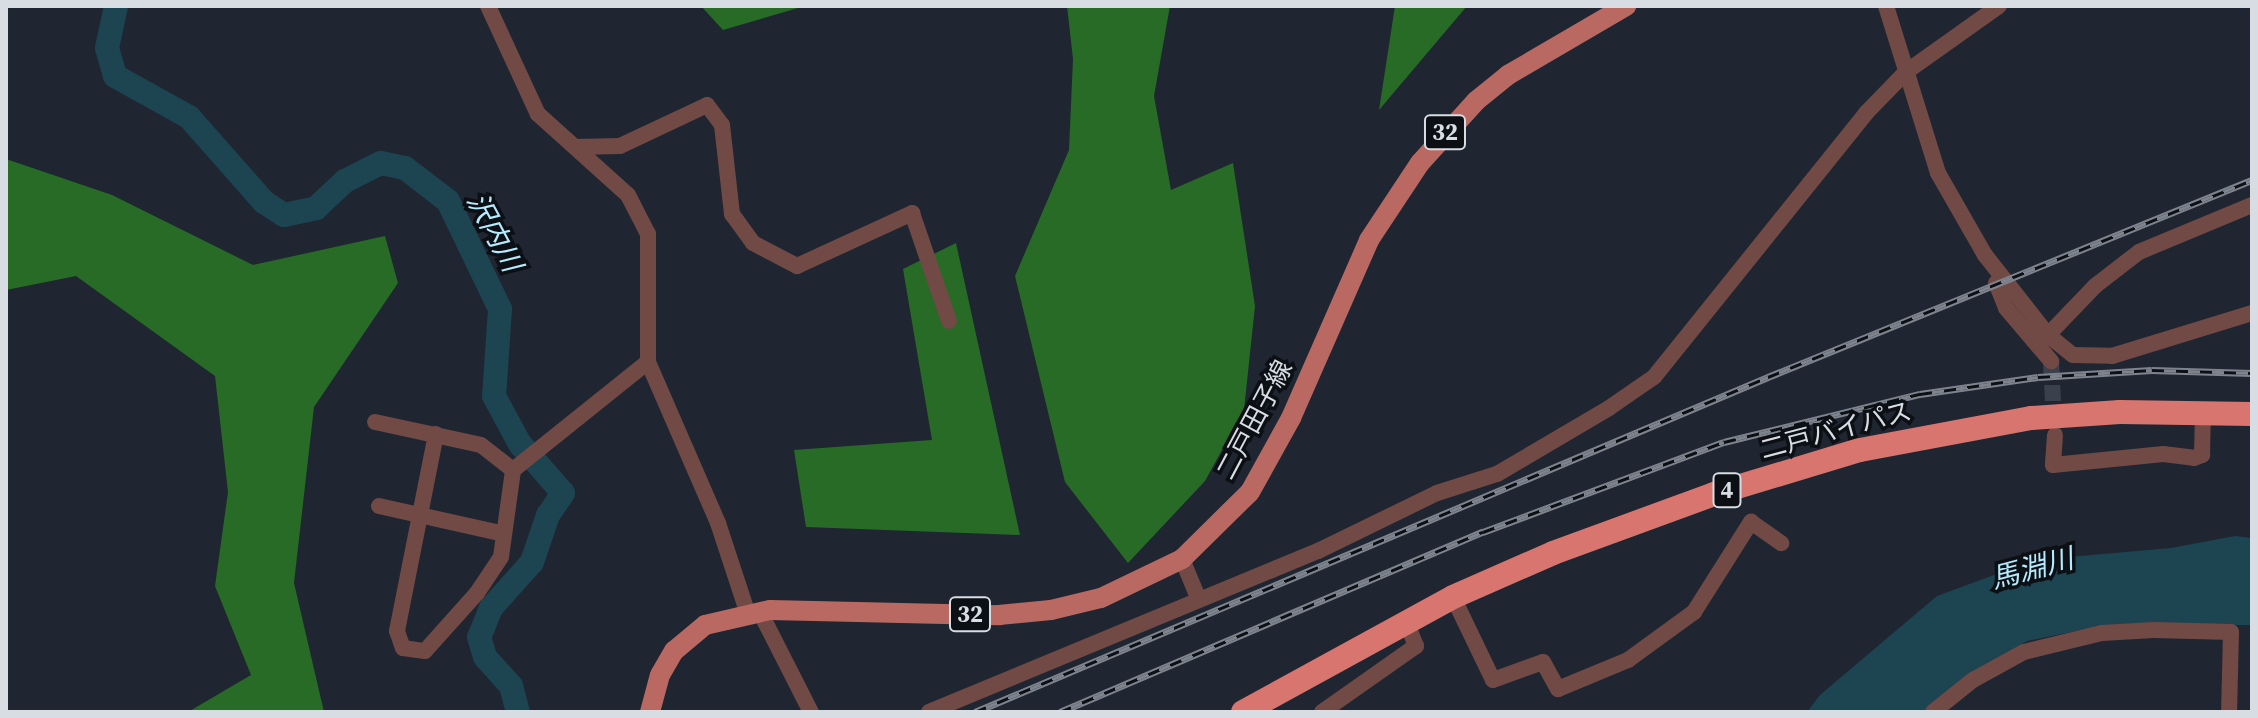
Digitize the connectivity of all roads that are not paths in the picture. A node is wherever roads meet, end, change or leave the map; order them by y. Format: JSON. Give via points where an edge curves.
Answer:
{"nodes":[{"id":1,"x":488,"y":6,"type":"edge"},
{"id":2,"x":1626,"y":6,"type":"edge"},
{"id":3,"x":1886,"y":6,"type":"edge"},
{"id":4,"x":1999,"y":6,"type":"edge"},
{"id":5,"x":1906,"y":72,"type":"junction"},
{"id":6,"x":575,"y":147,"type":"junction"},
{"id":7,"x":2252,"y":205,"type":"edge"},
{"id":8,"x":1985,"y":255,"type":"junction"},
{"id":9,"x":2252,"y":313,"type":"edge"},
{"id":10,"x":949,"y":321,"type":"dead end"},
{"id":11,"x":2048,"y":335,"type":"junction"},
{"id":12,"x":2051,"y":361,"type":"tunnel mouth"},
{"id":13,"x":648,"y":362,"type":"junction"},
{"id":14,"x":2203,"y":411,"type":"junction"},
{"id":15,"x":2252,"y":414,"type":"edge"},
{"id":16,"x":375,"y":422,"type":"dead end"},
{"id":17,"x":436,"y":434,"type":"junction"},
{"id":18,"x":2055,"y":435,"type":"tunnel mouth"},
{"id":19,"x":514,"y":470,"type":"junction"},
{"id":20,"x":379,"y":506,"type":"dead end"},
{"id":21,"x":421,"y":515,"type":"junction"},
{"id":22,"x":504,"y":534,"type":"junction"},
{"id":23,"x":1781,"y":543,"type":"dead end"},
{"id":24,"x":1182,"y":559,"type":"junction"},
{"id":25,"x":1453,"y":597,"type":"junction"},
{"id":26,"x":1199,"y":600,"type":"junction"},
{"id":27,"x":754,"y":613,"type":"junction"},
{"id":28,"x":1407,"y":624,"type":"junction"},
{"id":29,"x":650,"y":712,"type":"edge"},
{"id":30,"x":811,"y":712,"type":"edge"},
{"id":31,"x":929,"y":712,"type":"edge"},
{"id":32,"x":1243,"y":712,"type":"edge"},
{"id":33,"x":1322,"y":712,"type":"edge"},
{"id":34,"x":1933,"y":712,"type":"edge"},
{"id":35,"x":2229,"y":712,"type":"edge"}],
"edges":[{"from":1,"to":6,"type":"street","via":[[538,114]]},
{"from":2,"to":24,"type":"main road","name":"二戸田子線","number":"32","via":[[1508,75],[1466,110],[1420,163],[1369,240],[1291,418],[1250,492]]},
{"from":3,"to":5,"type":"street"},
{"from":4,"to":5,"type":"street"},
{"from":5,"to":8,"type":"street","via":[[1938,173]]},
{"from":5,"to":26,"type":"street","via":[[1866,113],[1654,377],[1526,460],[1437,493],[1318,551]]},
{"from":6,"to":10,"type":"street","via":[[620,146],[707,105],[722,125],[732,214],[753,243],[797,266],[912,213]]},
{"from":6,"to":13,"type":"street","via":[[628,195],[648,234]]},
{"from":7,"to":11,"type":"street","via":[[2139,252],[2095,286]]},
{"from":8,"to":11,"type":"street"},
{"from":8,"to":12,"type":"street","via":[[2006,308]]},
{"from":9,"to":11,"type":"street","via":[[2112,356],[2073,355]]},
{"from":13,"to":19,"type":"street"},
{"from":13,"to":27,"type":"street"},
{"from":14,"to":15,"type":"highway","name":"二戸バイパス","number":"4"},
{"from":14,"to":18,"type":"street","via":[[2202,455],[2194,458],[2163,454],[2053,465]]},
{"from":14,"to":25,"type":"highway","name":"二戸バイパス","number":"4","via":[[2031,418],[1860,450],[1714,494],[1553,553]]},
{"from":16,"to":17,"type":"street"},
{"from":17,"to":19,"type":"street","via":[[481,445]]},
{"from":17,"to":21,"type":"street"},
{"from":19,"to":22,"type":"street"},
{"from":20,"to":21,"type":"street"},
{"from":21,"to":22,"type":"street"},
{"from":21,"to":22,"type":"street","via":[[397,631],[403,648],[432,647],[501,557]]},
{"from":23,"to":25,"type":"street","via":[[1751,522],[1694,612],[1628,660],[1558,689],[1543,662],[1493,680]]},
{"from":24,"to":26,"type":"street"},
{"from":24,"to":27,"type":"main road","name":"二戸田子線","number":"32","via":[[1101,598],[1051,610],[999,615],[863,608]]},
{"from":25,"to":28,"type":"highway","name":"二戸バイパス","number":"4"},
{"from":26,"to":31,"type":"street"},
{"from":27,"to":29,"type":"main road","name":"二戸田子線","number":"32","via":[[689,634],[660,675]]},
{"from":27,"to":30,"type":"street"},
{"from":28,"to":32,"type":"highway","name":"二戸バイパス","number":"4"},
{"from":28,"to":33,"type":"street","via":[[1416,646]]},
{"from":34,"to":35,"type":"street","via":[[1973,680],[2024,652],[2102,633],[2154,630],[2231,632]]}]}
